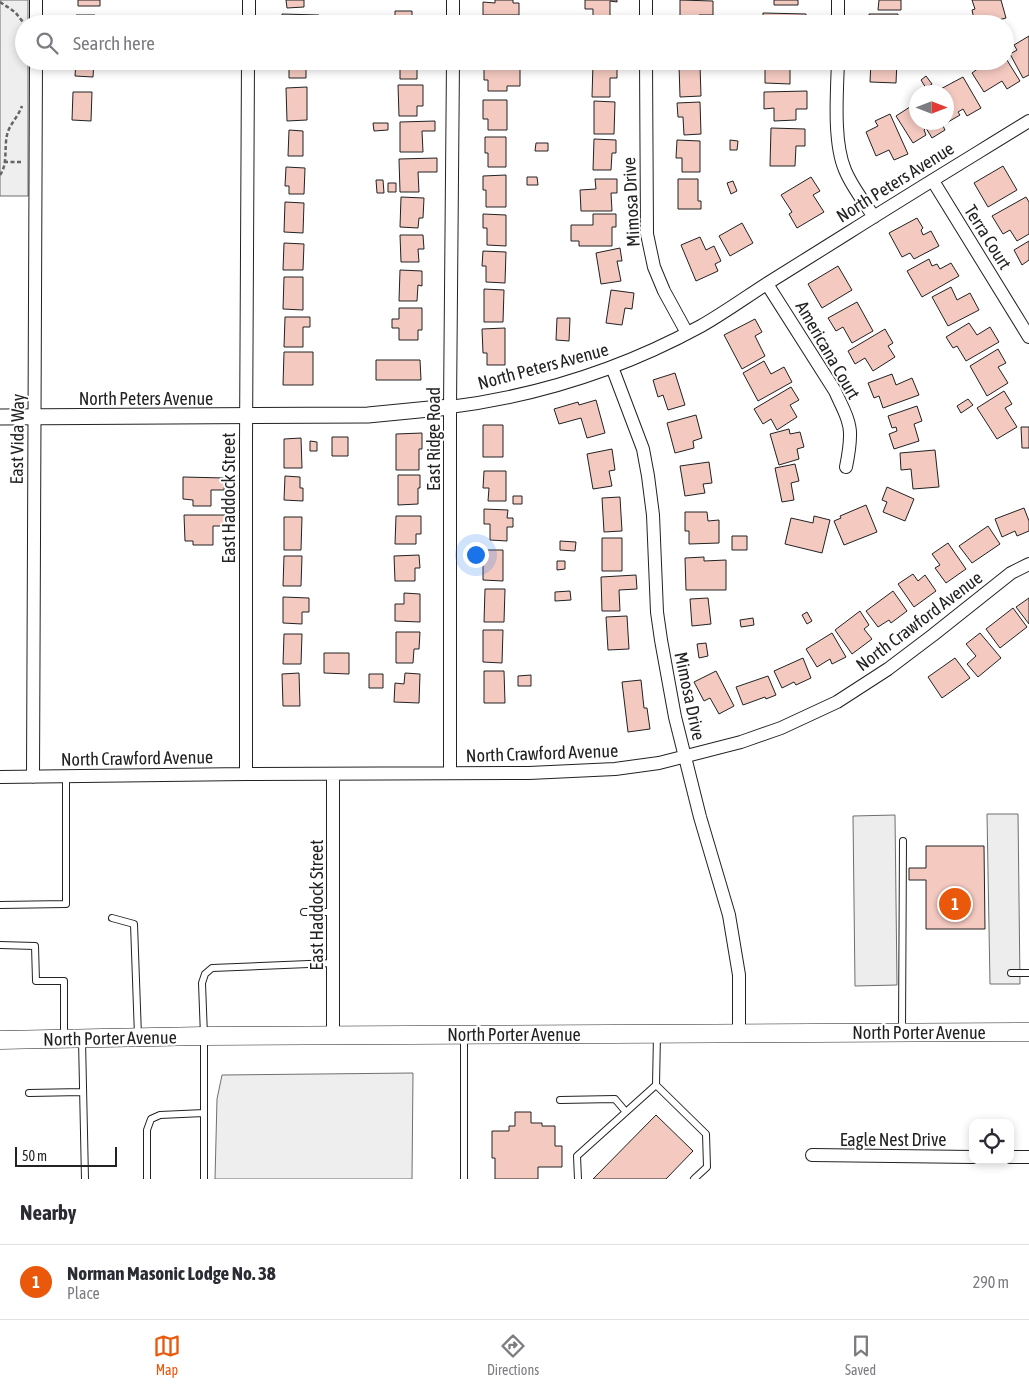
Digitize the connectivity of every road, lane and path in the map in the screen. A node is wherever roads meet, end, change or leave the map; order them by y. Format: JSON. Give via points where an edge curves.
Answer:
{"nodes":[{"id":1,"x":36,"y":0,"type":"edge"},
{"id":2,"x":249,"y":0,"type":"edge"},
{"id":3,"x":453,"y":0,"type":"edge"},
{"id":4,"x":646,"y":0,"type":"edge"},
{"id":5,"x":838,"y":0,"type":"edge"},
{"id":6,"x":0,"y":2,"type":"edge"},
{"id":7,"x":16,"y":15,"type":"edge"},
{"id":8,"x":36,"y":15,"type":"edge"},
{"id":9,"x":249,"y":15,"type":"edge"},
{"id":10,"x":453,"y":15,"type":"edge"},
{"id":11,"x":646,"y":15,"type":"edge"},
{"id":12,"x":838,"y":15,"type":"edge"},
{"id":13,"x":35,"y":70,"type":"edge"},
{"id":14,"x":248,"y":70,"type":"edge"},
{"id":15,"x":453,"y":70,"type":"edge"},
{"id":16,"x":646,"y":70,"type":"edge"},
{"id":17,"x":838,"y":70,"type":"edge"},
{"id":18,"x":30,"y":100,"type":"junction"},
{"id":19,"x":1029,"y":121,"type":"edge"},
{"id":20,"x":4,"y":162,"type":"junction"},
{"id":21,"x":36,"y":162,"type":"junction"},
{"id":22,"x":0,"y":174,"type":"edge"},
{"id":23,"x":933,"y":181,"type":"junction"},
{"id":24,"x":874,"y":217,"type":"junction"},
{"id":25,"x":767,"y":284,"type":"junction"},
{"id":26,"x":687,"y":333,"type":"junction"},
{"id":27,"x":1029,"y":337,"type":"edge"},
{"id":28,"x":612,"y":367,"type":"junction"},
{"id":29,"x":450,"y":407,"type":"junction"},
{"id":30,"x":246,"y":416,"type":"junction"},
{"id":31,"x":0,"y":417,"type":"edge"},
{"id":32,"x":35,"y":417,"type":"junction"},
{"id":33,"x":846,"y":467,"type":"dead end"},
{"id":34,"x":1029,"y":564,"type":"edge"},
{"id":35,"x":685,"y":757,"type":"junction"},
{"id":36,"x":450,"y":772,"type":"junction"},
{"id":37,"x":246,"y":774,"type":"junction"},
{"id":38,"x":332,"y":774,"type":"junction"},
{"id":39,"x":33,"y":777,"type":"junction"},
{"id":40,"x":66,"y":777,"type":"junction"},
{"id":41,"x":0,"y":778,"type":"edge"},
{"id":42,"x":903,"y":841,"type":"dead end"},
{"id":43,"x":0,"y":905,"type":"edge"},
{"id":44,"x":304,"y":912,"type":"dead end"},
{"id":45,"x":333,"y":912,"type":"junction"},
{"id":46,"x":112,"y":918,"type":"dead end"},
{"id":47,"x":0,"y":945,"type":"edge"},
{"id":48,"x":333,"y":963,"type":"junction"},
{"id":49,"x":1011,"y":973,"type":"dead end"},
{"id":50,"x":1029,"y":973,"type":"edge"},
{"id":51,"x":902,"y":1032,"type":"junction"},
{"id":52,"x":1029,"y":1032,"type":"edge"},
{"id":53,"x":657,"y":1033,"type":"junction"},
{"id":54,"x":738,"y":1033,"type":"junction"},
{"id":55,"x":464,"y":1035,"type":"junction"},
{"id":56,"x":204,"y":1036,"type":"junction"},
{"id":57,"x":333,"y":1036,"type":"junction"},
{"id":58,"x":82,"y":1038,"type":"junction"},
{"id":59,"x":138,"y":1038,"type":"junction"},
{"id":60,"x":64,"y":1039,"type":"junction"},
{"id":61,"x":0,"y":1040,"type":"edge"},
{"id":62,"x":656,"y":1085,"type":"junction"},
{"id":63,"x":82,"y":1092,"type":"junction"},
{"id":64,"x":29,"y":1093,"type":"dead end"},
{"id":65,"x":560,"y":1100,"type":"dead end"},
{"id":66,"x":626,"y":1112,"type":"junction"},
{"id":67,"x":204,"y":1113,"type":"junction"},
{"id":68,"x":812,"y":1156,"type":"dead end"},
{"id":69,"x":1029,"y":1156,"type":"edge"},
{"id":70,"x":969,"y":1157,"type":"edge"},
{"id":71,"x":1014,"y":1157,"type":"edge"},
{"id":72,"x":85,"y":1179,"type":"edge"},
{"id":73,"x":147,"y":1179,"type":"edge"},
{"id":74,"x":204,"y":1179,"type":"edge"},
{"id":75,"x":464,"y":1179,"type":"edge"},
{"id":76,"x":578,"y":1179,"type":"edge"},
{"id":77,"x":694,"y":1179,"type":"edge"}],
"edges":[{"from":1,"to":8,"type":"street"},
{"from":2,"to":9,"type":"street"},
{"from":3,"to":10,"type":"street"},
{"from":4,"to":11,"type":"street"},
{"from":5,"to":12,"type":"street"},
{"from":6,"to":7,"type":"path"},
{"from":13,"to":18,"type":"street","name":"East Vida Way"},
{"from":14,"to":30,"type":"street","name":"East Haddock Street"},
{"from":15,"to":29,"type":"street","name":"East Ridge Road"},
{"from":16,"to":26,"type":"street","name":"Mimosa Drive","via":[[647,234],[654,267]]},
{"from":17,"to":24,"type":"street","via":[[838,130],[842,159],[849,177]]},
{"from":18,"to":20,"type":"path","via":[[7,134]]},
{"from":18,"to":21,"type":"street","name":"East Vida Way"},
{"from":19,"to":23,"type":"street","name":"North Peters Avenue"},
{"from":20,"to":21,"type":"path"},
{"from":20,"to":22,"type":"path"},
{"from":21,"to":32,"type":"street","name":"East Vida Way"},
{"from":23,"to":24,"type":"street","name":"North Peters Avenue"},
{"from":23,"to":27,"type":"street","name":"Terra Court"},
{"from":24,"to":25,"type":"street","name":"North Peters Avenue"},
{"from":25,"to":26,"type":"street","name":"North Peters Avenue"},
{"from":25,"to":33,"type":"street","name":"Americana Court","via":[[844,410],[850,435]]},
{"from":26,"to":28,"type":"street","name":"North Peters Avenue"},
{"from":28,"to":29,"type":"street","name":"North Peters Avenue","via":[[548,387]]},
{"from":28,"to":35,"type":"street","name":"Mimosa Drive","via":[[643,449],[653,515],[657,612]]},
{"from":29,"to":30,"type":"street","name":"North Peters Avenue","via":[[368,415]]},
{"from":29,"to":36,"type":"street","name":"East Ridge Road"},
{"from":30,"to":32,"type":"street","name":"North Peters Avenue"},
{"from":30,"to":37,"type":"street","name":"East Haddock Street"},
{"from":31,"to":32,"type":"street","name":"North Peters Avenue"},
{"from":32,"to":39,"type":"street","name":"East Vida Way"},
{"from":34,"to":35,"type":"street","name":"North Crawford Avenue","via":[[837,702],[781,728]]},
{"from":35,"to":36,"type":"street","name":"North Crawford Avenue","via":[[615,769]]},
{"from":35,"to":54,"type":"street","name":"Mimosa Drive","via":[[733,936],[739,975]]},
{"from":36,"to":38,"type":"street","name":"North Crawford Avenue"},
{"from":37,"to":38,"type":"street","name":"North Crawford Avenue"},
{"from":37,"to":40,"type":"street","name":"North Crawford Avenue"},
{"from":38,"to":45,"type":"street","name":"East Haddock Street"},
{"from":39,"to":40,"type":"street","name":"North Crawford Avenue"},
{"from":39,"to":41,"type":"street","name":"North Crawford Avenue"},
{"from":40,"to":43,"type":"lane","via":[[66,904]]},
{"from":42,"to":51,"type":"lane"},
{"from":44,"to":45,"type":"lane"},
{"from":45,"to":48,"type":"street","name":"East Haddock Street"},
{"from":46,"to":59,"type":"lane","via":[[134,924]]},
{"from":47,"to":60,"type":"lane","via":[[35,946],[36,981],[64,980]]},
{"from":48,"to":56,"type":"lane","via":[[212,968],[202,982]]},
{"from":48,"to":57,"type":"street","name":"East Haddock Street"},
{"from":49,"to":50,"type":"lane"},
{"from":51,"to":52,"type":"main road","name":"North Porter Avenue"},
{"from":51,"to":54,"type":"main road","name":"North Porter Avenue"},
{"from":53,"to":54,"type":"main road","name":"North Porter Avenue"},
{"from":53,"to":55,"type":"main road","name":"North Porter Avenue"},
{"from":53,"to":62,"type":"lane"},
{"from":55,"to":57,"type":"main road","name":"North Porter Avenue"},
{"from":55,"to":75,"type":"lane"},
{"from":56,"to":57,"type":"main road","name":"North Porter Avenue"},
{"from":56,"to":59,"type":"main road","name":"North Porter Avenue"},
{"from":56,"to":67,"type":"lane"},
{"from":58,"to":59,"type":"main road","name":"North Porter Avenue"},
{"from":58,"to":60,"type":"main road","name":"North Porter Avenue"},
{"from":58,"to":63,"type":"lane"},
{"from":60,"to":61,"type":"main road","name":"North Porter Avenue"},
{"from":62,"to":66,"type":"lane"},
{"from":62,"to":77,"type":"lane","via":[[706,1134],[707,1167]]},
{"from":63,"to":64,"type":"lane"},
{"from":63,"to":72,"type":"lane"},
{"from":65,"to":66,"type":"lane","via":[[615,1099]]},
{"from":66,"to":76,"type":"lane","via":[[577,1156]]},
{"from":67,"to":73,"type":"lane","via":[[160,1115],[151,1119],[147,1130]]},
{"from":67,"to":74,"type":"lane"},
{"from":68,"to":70,"type":"street","name":"Eagle Nest Drive"},
{"from":69,"to":71,"type":"street"}]}
